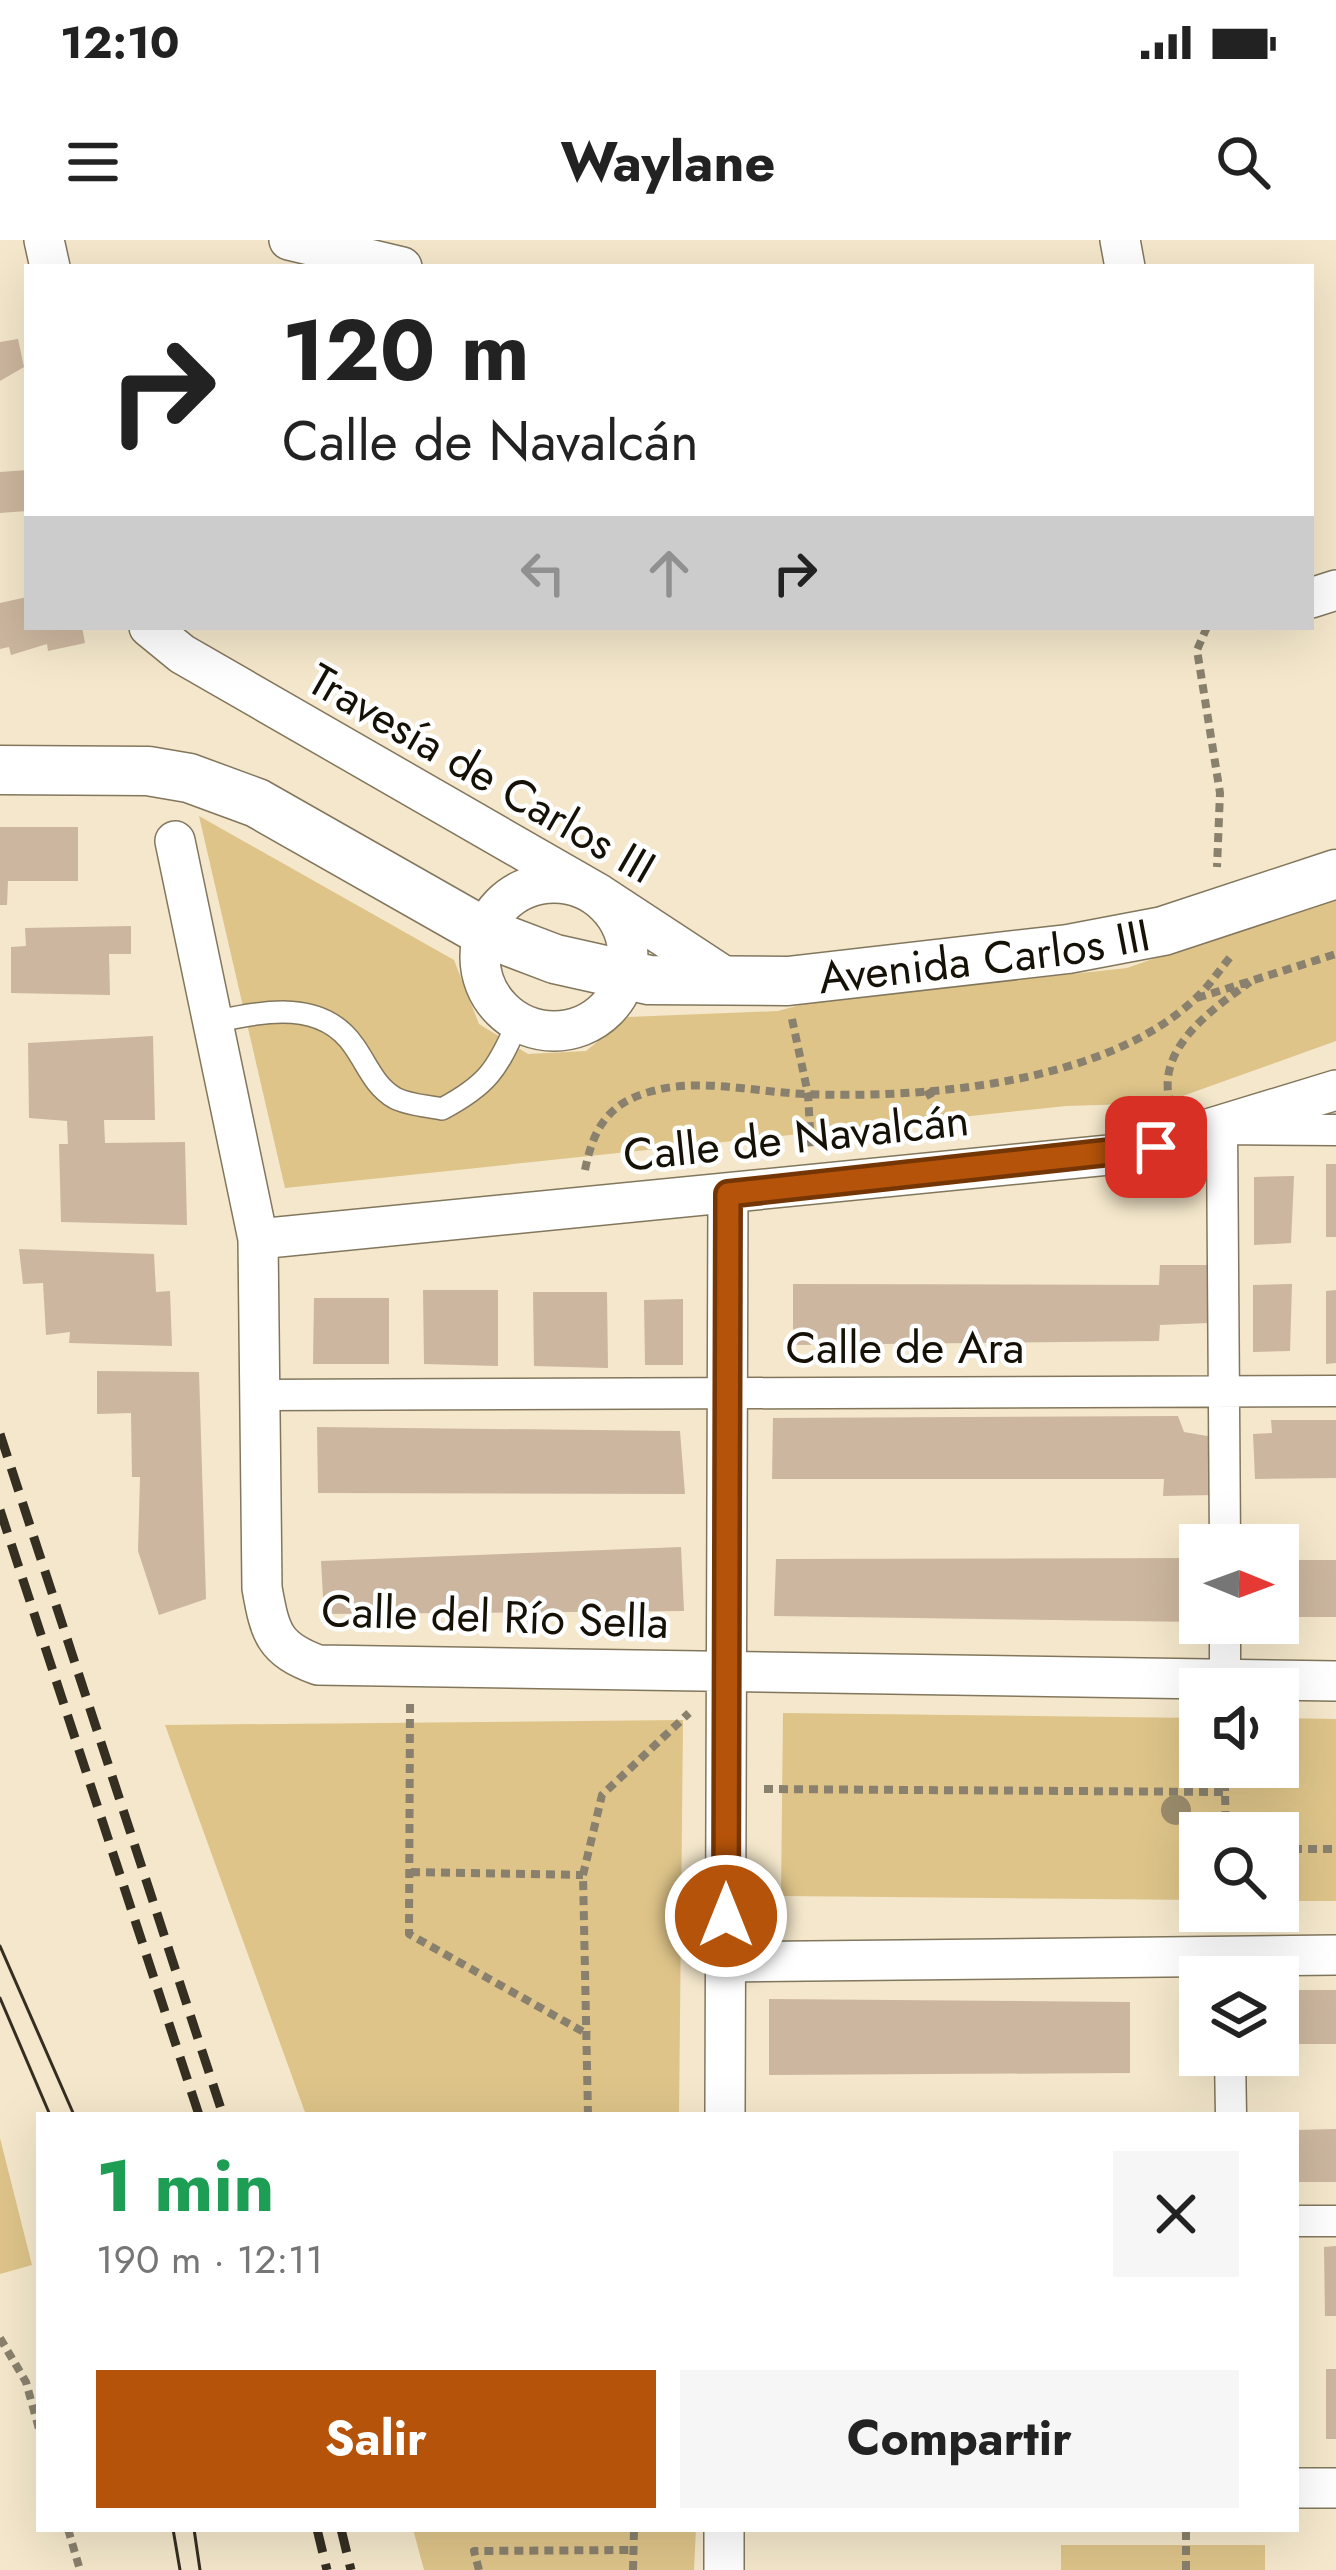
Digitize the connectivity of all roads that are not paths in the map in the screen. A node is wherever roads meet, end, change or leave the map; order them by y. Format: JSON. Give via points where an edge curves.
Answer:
{"nodes":[{"id":1,"x":289,"y":240,"type":"edge"},
{"id":2,"x":389,"y":264,"type":"edge"},
{"id":3,"x":153,"y":630,"type":"edge"},
{"id":4,"x":0,"y":770,"type":"edge"},
{"id":5,"x":175,"y":842,"type":"dead end"},
{"id":6,"x":1336,"y":874,"type":"edge"},
{"id":7,"x":599,"y":894,"type":"junction"},
{"id":8,"x":484,"y":932,"type":"junction"},
{"id":9,"x":622,"y":977,"type":"junction"},
{"id":10,"x":730,"y":980,"type":"junction"},
{"id":11,"x":213,"y":1022,"type":"junction"},
{"id":12,"x":517,"y":1024,"type":"junction"},
{"id":13,"x":1336,"y":1090,"type":"edge"},
{"id":14,"x":1222,"y":1129,"type":"junction"},
{"id":15,"x":1336,"y":1130,"type":"edge"},
{"id":16,"x":728,"y":1194,"type":"junction"},
{"id":17,"x":258,"y":1239,"type":"junction"},
{"id":18,"x":1224,"y":1391,"type":"junction"},
{"id":19,"x":1336,"y":1391,"type":"edge"},
{"id":20,"x":727,"y":1393,"type":"junction"},
{"id":21,"x":259,"y":1395,"type":"junction"},
{"id":22,"x":1225,"y":1524,"type":"edge"},
{"id":23,"x":727,"y":1671,"type":"junction"},
{"id":24,"x":1179,"y":1678,"type":"edge"},
{"id":25,"x":1299,"y":1680,"type":"edge"},
{"id":26,"x":1336,"y":1681,"type":"edge"},
{"id":27,"x":1336,"y":1955,"type":"edge"},
{"id":28,"x":1299,"y":1959,"type":"edge"},
{"id":29,"x":725,"y":1962,"type":"junction"},
{"id":30,"x":1179,"y":1966,"type":"edge"},
{"id":31,"x":1230,"y":2076,"type":"edge"},
{"id":32,"x":725,"y":2112,"type":"edge"},
{"id":33,"x":1231,"y":2112,"type":"edge"},
{"id":34,"x":1299,"y":2221,"type":"edge"},
{"id":35,"x":1336,"y":2221,"type":"edge"},
{"id":36,"x":1299,"y":2488,"type":"edge"},
{"id":37,"x":1336,"y":2488,"type":"edge"},
{"id":38,"x":724,"y":2532,"type":"edge"},
{"id":39,"x":724,"y":2570,"type":"edge"}],
"edges":[{"from":1,"to":2,"type":"street"},
{"from":3,"to":7,"type":"street","name":"Travesía de Carlos III"},
{"from":4,"to":8,"type":"street","name":"Avenida Carlos III","via":[[148,771],[226,790]]},
{"from":5,"to":11,"type":"street","name":"Calle del Río Sella"},
{"from":6,"to":10,"type":"street","name":"Avenida Carlos III","via":[[1123,940],[788,981]]},
{"from":7,"to":8,"type":"street","via":[[536,886],[508,898]]},
{"from":7,"to":9,"type":"street","via":[[616,911],[628,944]]},
{"from":7,"to":10,"type":"street","name":"Travesía de Carlos III"},
{"from":8,"to":9,"type":"street","name":"Avenida Carlos III"},
{"from":8,"to":12,"type":"street","via":[[482,977]]},
{"from":9,"to":10,"type":"street","name":"Avenida Carlos III"},
{"from":9,"to":12,"type":"street","via":[[610,1006],[580,1026]]},
{"from":11,"to":12,"type":"lane","via":[[302,1012],[333,1023],[396,1098],[442,1109],[497,1070]]},
{"from":11,"to":17,"type":"street","name":"Calle del Río Sella"},
{"from":13,"to":14,"type":"street","name":"Calle de Navalcán"},
{"from":14,"to":15,"type":"street"},
{"from":14,"to":16,"type":"street","name":"Calle de Navalcán","via":[[1129,1153]]},
{"from":14,"to":18,"type":"street"},
{"from":16,"to":17,"type":"street","name":"Calle de Navalcán"},
{"from":16,"to":20,"type":"street"},
{"from":17,"to":21,"type":"street","name":"Calle del Río Sella"},
{"from":18,"to":19,"type":"street","name":"Calle de Ara"},
{"from":18,"to":20,"type":"street","name":"Calle de Ara"},
{"from":18,"to":22,"type":"street"},
{"from":20,"to":21,"type":"street","name":"Calle de Ara"},
{"from":20,"to":23,"type":"street"},
{"from":21,"to":23,"type":"street","name":"Calle del Río Sella","via":[[262,1588],[268,1624],[287,1653],[318,1665]]},
{"from":23,"to":24,"type":"street","name":"Calle del Río Sella"},
{"from":23,"to":29,"type":"street"},
{"from":25,"to":26,"type":"street","name":"Calle del Río Sella"},
{"from":27,"to":28,"type":"street"},
{"from":29,"to":30,"type":"street"},
{"from":29,"to":32,"type":"street"},
{"from":31,"to":33,"type":"street"},
{"from":34,"to":35,"type":"street"},
{"from":36,"to":37,"type":"street"},
{"from":38,"to":39,"type":"street"}]}
